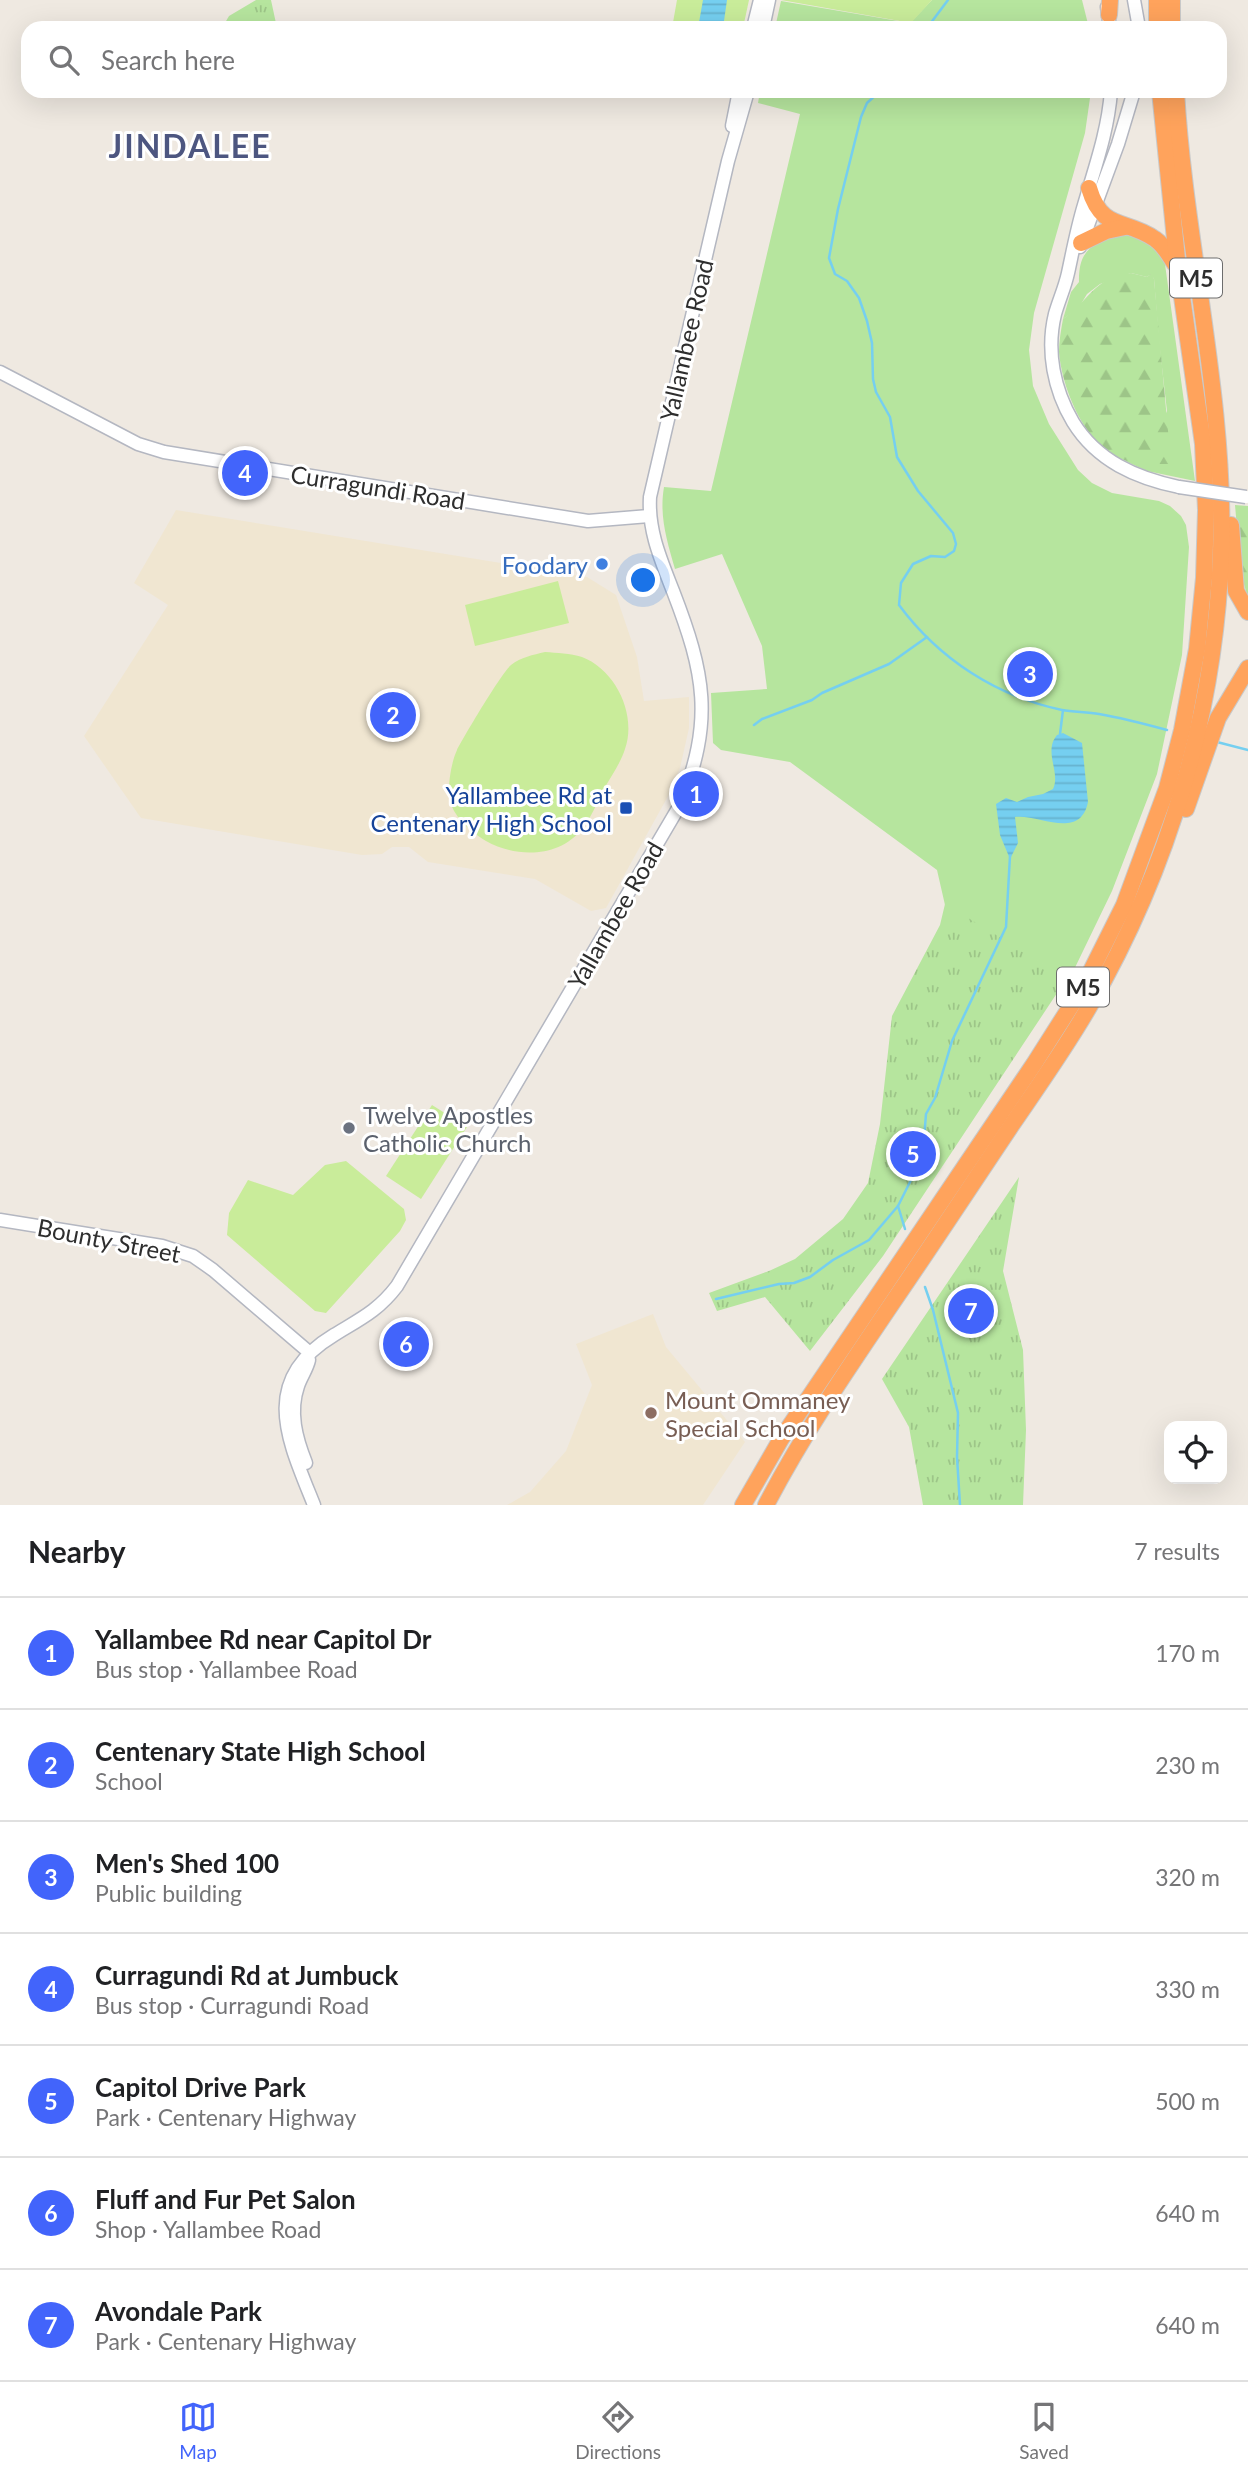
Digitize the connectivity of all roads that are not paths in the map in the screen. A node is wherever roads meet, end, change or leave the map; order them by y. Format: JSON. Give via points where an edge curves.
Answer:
{"nodes":[{"id":1,"x":760,"y":0,"type":"edge"},
{"id":2,"x":769,"y":0,"type":"edge"},
{"id":3,"x":1134,"y":0,"type":"edge"},
{"id":4,"x":1157,"y":0,"type":"edge"},
{"id":5,"x":1172,"y":0,"type":"edge"},
{"id":6,"x":755,"y":21,"type":"edge"},
{"id":7,"x":764,"y":21,"type":"edge"},
{"id":8,"x":1138,"y":21,"type":"edge"},
{"id":9,"x":1157,"y":21,"type":"edge"},
{"id":10,"x":1172,"y":21,"type":"edge"},
{"id":11,"x":737,"y":98,"type":"edge"},
{"id":12,"x":746,"y":98,"type":"edge"},
{"id":13,"x":1110,"y":98,"type":"edge"},
{"id":14,"x":1132,"y":98,"type":"edge"},
{"id":15,"x":1161,"y":98,"type":"edge"},
{"id":16,"x":1176,"y":98,"type":"edge"},
{"id":17,"x":728,"y":161,"type":"junction"},
{"id":18,"x":1089,"y":188,"type":"junction"},
{"id":19,"x":1095,"y":206,"type":"junction"},
{"id":20,"x":1125,"y":226,"type":"junction"},
{"id":21,"x":1082,"y":243,"type":"junction"},
{"id":22,"x":1178,"y":270,"type":"junction"},
{"id":23,"x":1068,"y":273,"type":"junction"},
{"id":24,"x":0,"y":372,"type":"edge"},
{"id":25,"x":1220,"y":465,"type":"junction"},
{"id":26,"x":1247,"y":498,"type":"edge"},
{"id":27,"x":649,"y":516,"type":"junction"},
{"id":28,"x":1248,"y":612,"type":"edge"},
{"id":29,"x":1248,"y":668,"type":"edge"},
{"id":30,"x":1155,"y":869,"type":"junction"},
{"id":31,"x":0,"y":1220,"type":"edge"},
{"id":32,"x":310,"y":1353,"type":"junction"},
{"id":33,"x":314,"y":1505,"type":"edge"},
{"id":34,"x":323,"y":1505,"type":"edge"},
{"id":35,"x":743,"y":1505,"type":"edge"},
{"id":36,"x":766,"y":1505,"type":"edge"}],
"edges":[{"from":1,"to":6,"type":"main road"},
{"from":2,"to":7,"type":"main road"},
{"from":3,"to":8,"type":"main road"},
{"from":4,"to":9,"type":"highway"},
{"from":5,"to":10,"type":"highway"},
{"from":11,"to":17,"type":"main road","name":"Yallambee Road"},
{"from":12,"to":17,"type":"main road","name":"Yallambee Road"},
{"from":13,"to":18,"type":"main road","via":[[1107,127]]},
{"from":14,"to":19,"type":"main road"},
{"from":15,"to":22,"type":"highway","number":"M5"},
{"from":16,"to":25,"type":"highway","number":"M5"},
{"from":17,"to":27,"type":"main road","name":"Yallambee Road","via":[[651,486]]},
{"from":18,"to":19,"type":"highway"},
{"from":18,"to":23,"type":"main road"},
{"from":19,"to":20,"type":"highway","via":[[1108,219]]},
{"from":19,"to":21,"type":"main road"},
{"from":20,"to":21,"type":"highway"},
{"from":20,"to":22,"type":"highway","via":[[1160,242]]},
{"from":21,"to":23,"type":"main road"},
{"from":22,"to":35,"type":"highway","number":"M5","via":[[1203,444],[1204,578],[1189,696],[1156,822],[1124,905],[1083,987],[781,1439]]},
{"from":23,"to":26,"type":"main road","bridge":true,"via":[[1055,316],[1051,353],[1056,385],[1086,439],[1106,458],[1145,479]]},
{"from":24,"to":27,"type":"main road","name":"Curragundi Road","via":[[138,444],[164,452],[572,518]]},
{"from":25,"to":28,"type":"highway","via":[[1228,482],[1234,581]]},
{"from":25,"to":30,"type":"highway","number":"M5","via":[[1221,555],[1203,711]]},
{"from":27,"to":32,"type":"main road","name":"Yallambee Road","via":[[655,544],[692,639],[701,683],[702,733],[680,805],[400,1281],[374,1311]]},
{"from":29,"to":30,"type":"highway","via":[[1218,718],[1166,863]]},
{"from":30,"to":36,"type":"highway","number":"M5","via":[[1088,1009],[846,1371]]},
{"from":31,"to":32,"type":"main road","name":"Bounty Street","via":[[162,1246],[193,1256]]},
{"from":32,"to":33,"type":"main road","via":[[292,1378],[285,1417],[290,1447]]},
{"from":32,"to":34,"type":"main road","via":[[293,1416],[299,1445]]}]}
